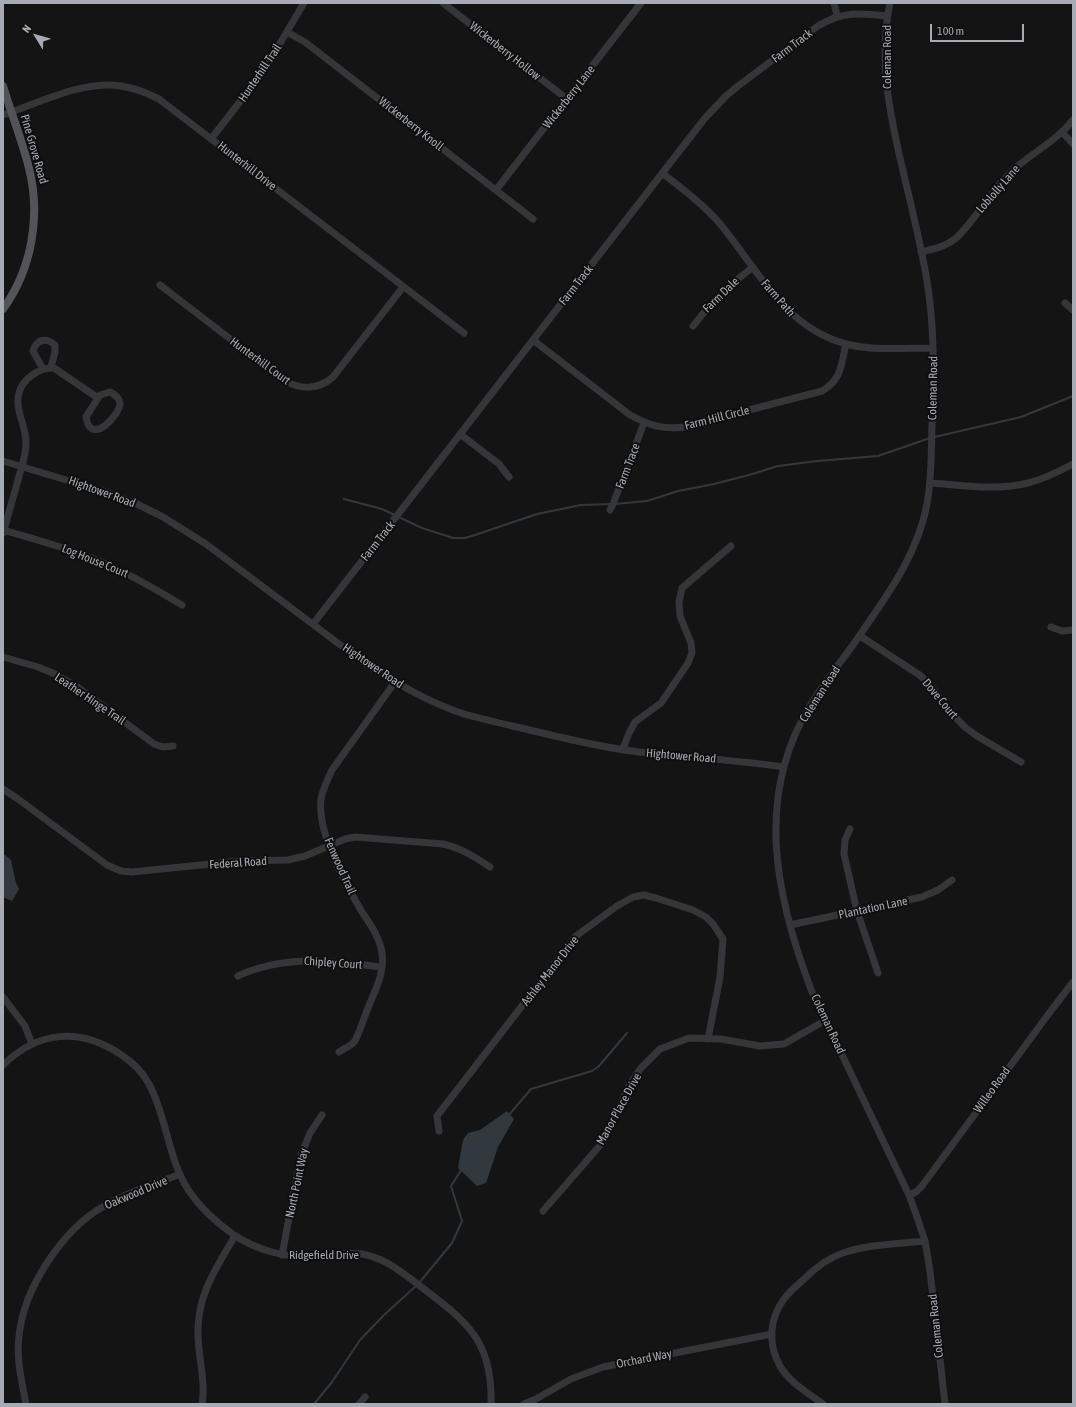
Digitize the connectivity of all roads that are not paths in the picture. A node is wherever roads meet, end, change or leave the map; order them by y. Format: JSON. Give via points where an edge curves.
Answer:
{"nodes":[{"id":1,"x":304,"y":3,"type":"edge"},
{"id":2,"x":443,"y":3,"type":"edge"},
{"id":3,"x":641,"y":3,"type":"edge"},
{"id":4,"x":834,"y":3,"type":"edge"},
{"id":5,"x":890,"y":3,"type":"edge"},
{"id":6,"x":837,"y":16,"type":"junction"},
{"id":7,"x":887,"y":16,"type":"junction"},
{"id":8,"x":287,"y":32,"type":"junction"},
{"id":9,"x":3,"y":86,"type":"edge"},
{"id":10,"x":567,"y":99,"type":"junction"},
{"id":11,"x":7,"y":114,"type":"edge"},
{"id":12,"x":1073,"y":120,"type":"edge"},
{"id":13,"x":1062,"y":132,"type":"junction"},
{"id":14,"x":211,"y":139,"type":"junction"},
{"id":15,"x":1073,"y":144,"type":"edge"},
{"id":16,"x":662,"y":173,"type":"junction"},
{"id":17,"x":496,"y":190,"type":"junction"},
{"id":18,"x":533,"y":219,"type":"dead end"},
{"id":19,"x":921,"y":252,"type":"junction"},
{"id":20,"x":753,"y":267,"type":"junction"},
{"id":21,"x":160,"y":285,"type":"dead end"},
{"id":22,"x":403,"y":287,"type":"junction"},
{"id":23,"x":1065,"y":302,"type":"dead end"},
{"id":24,"x":3,"y":309,"type":"edge"},
{"id":25,"x":1073,"y":310,"type":"edge"},
{"id":26,"x":693,"y":326,"type":"dead end"},
{"id":27,"x":464,"y":333,"type":"dead end"},
{"id":28,"x":533,"y":340,"type":"junction"},
{"id":29,"x":846,"y":344,"type":"junction"},
{"id":30,"x":933,"y":348,"type":"junction"},
{"id":31,"x":51,"y":368,"type":"junction"},
{"id":32,"x":43,"y":369,"type":"junction"},
{"id":33,"x":98,"y":398,"type":"junction"},
{"id":34,"x":644,"y":423,"type":"junction"},
{"id":35,"x":460,"y":434,"type":"junction"},
{"id":36,"x":3,"y":461,"type":"edge"},
{"id":37,"x":1073,"y":464,"type":"edge"},
{"id":38,"x":22,"y":466,"type":"junction"},
{"id":39,"x":509,"y":477,"type":"dead end"},
{"id":40,"x":930,"y":483,"type":"junction"},
{"id":41,"x":610,"y":510,"type":"dead end"},
{"id":42,"x":3,"y":531,"type":"edge"},
{"id":43,"x":731,"y":546,"type":"dead end"},
{"id":44,"x":182,"y":605,"type":"dead end"},
{"id":45,"x":313,"y":624,"type":"junction"},
{"id":46,"x":1051,"y":627,"type":"dead end"},
{"id":47,"x":1073,"y":630,"type":"edge"},
{"id":48,"x":860,"y":636,"type":"junction"},
{"id":49,"x":3,"y":657,"type":"edge"},
{"id":50,"x":395,"y":682,"type":"junction"},
{"id":51,"x":173,"y":746,"type":"dead end"},
{"id":52,"x":623,"y":750,"type":"junction"},
{"id":53,"x":1021,"y":762,"type":"dead end"},
{"id":54,"x":784,"y":767,"type":"junction"},
{"id":55,"x":3,"y":789,"type":"edge"},
{"id":56,"x":850,"y":829,"type":"dead end"},
{"id":57,"x":330,"y":845,"type":"junction"},
{"id":58,"x":490,"y":867,"type":"dead end"},
{"id":59,"x":952,"y":880,"type":"dead end"},
{"id":60,"x":857,"y":911,"type":"junction"},
{"id":61,"x":790,"y":925,"type":"junction"},
{"id":62,"x":382,"y":967,"type":"junction"},
{"id":63,"x":878,"y":974,"type":"dead end"},
{"id":64,"x":238,"y":976,"type":"dead end"},
{"id":65,"x":1073,"y":982,"type":"edge"},
{"id":66,"x":3,"y":997,"type":"edge"},
{"id":67,"x":826,"y":1020,"type":"junction"},
{"id":68,"x":708,"y":1039,"type":"junction"},
{"id":69,"x":32,"y":1044,"type":"junction"},
{"id":70,"x":339,"y":1052,"type":"dead end"},
{"id":71,"x":3,"y":1065,"type":"edge"},
{"id":72,"x":322,"y":1115,"type":"dead end"},
{"id":73,"x":439,"y":1130,"type":"dead end"},
{"id":74,"x":180,"y":1174,"type":"junction"},
{"id":75,"x":909,"y":1195,"type":"junction"},
{"id":76,"x":543,"y":1211,"type":"dead end"},
{"id":77,"x":236,"y":1236,"type":"junction"},
{"id":78,"x":925,"y":1241,"type":"junction"},
{"id":79,"x":282,"y":1255,"type":"junction"},
{"id":80,"x":772,"y":1334,"type":"junction"},
{"id":81,"x":365,"y":1397,"type":"dead end"},
{"id":82,"x":26,"y":1404,"type":"edge"},
{"id":83,"x":202,"y":1404,"type":"edge"},
{"id":84,"x":359,"y":1404,"type":"edge"},
{"id":85,"x":491,"y":1404,"type":"edge"},
{"id":86,"x":524,"y":1404,"type":"edge"},
{"id":87,"x":823,"y":1404,"type":"edge"},
{"id":88,"x":945,"y":1404,"type":"edge"}],
"edges":[{"from":1,"to":8,"type":"street","name":"Hunterhill Trail"},
{"from":2,"to":10,"type":"street","name":"Wickerberry Hollow"},
{"from":3,"to":10,"type":"street","name":"Wickerberry Lane"},
{"from":4,"to":6,"type":"street"},
{"from":5,"to":7,"type":"street","name":"Coleman Road"},
{"from":6,"to":7,"type":"street","name":"Farm Track","via":[[857,13]]},
{"from":6,"to":16,"type":"street","name":"Farm Track","via":[[818,26],[726,96],[705,118]]},
{"from":7,"to":19,"type":"street","name":"Coleman Road","via":[[884,56],[887,96]]},
{"from":8,"to":14,"type":"street","name":"Hunterhill Trail","via":[[263,72]]},
{"from":8,"to":17,"type":"street","name":"Wickerberry Knoll","via":[[305,42]]},
{"from":9,"to":11,"type":"main road","name":"Pine Grove Road"},
{"from":10,"to":17,"type":"street","name":"Wickerberry Lane"},
{"from":11,"to":14,"type":"street","name":"Hunterhill Drive","via":[[83,87],[121,86],[159,98]]},
{"from":11,"to":24,"type":"main road","name":"Pine Grove Road","via":[[29,167],[34,215],[30,250],[25,266]]},
{"from":12,"to":13,"type":"street","name":"Loblolly Lane"},
{"from":13,"to":15,"type":"street"},
{"from":13,"to":19,"type":"street","name":"Loblolly Lane","via":[[1009,173],[955,239],[940,248]]},
{"from":14,"to":22,"type":"street","name":"Hunterhill Drive"},
{"from":16,"to":20,"type":"street","name":"Farm Path","via":[[709,212]]},
{"from":16,"to":28,"type":"street","name":"Farm Track"},
{"from":17,"to":18,"type":"street","name":"Wickerberry Knoll"},
{"from":19,"to":30,"type":"street","name":"Coleman Road","via":[[930,300]]},
{"from":20,"to":26,"type":"street","name":"Farm Dale","via":[[718,295]]},
{"from":20,"to":29,"type":"street","name":"Farm Path","via":[[780,303],[797,319],[819,334]]},
{"from":21,"to":22,"type":"street","name":"Hunterhill Court","via":[[285,381],[306,388],[320,386],[333,377]]},
{"from":22,"to":27,"type":"street","name":"Hunterhill Drive"},
{"from":23,"to":25,"type":"street"},
{"from":28,"to":34,"type":"street","name":"Farm Hill Circle"},
{"from":28,"to":35,"type":"street","name":"Farm Track"},
{"from":29,"to":30,"type":"street","name":"Farm Path","via":[[872,348]]},
{"from":29,"to":34,"type":"street","name":"Farm Hill Circle","via":[[838,378],[822,391],[684,427],[663,428]]},
{"from":30,"to":40,"type":"street","name":"Coleman Road"},
{"from":31,"to":32,"type":"street"},
{"from":31,"to":32,"type":"street","via":[[55,345],[42,340],[37,342],[33,350]]},
{"from":31,"to":33,"type":"street","via":[[59,370]]},
{"from":32,"to":38,"type":"street","via":[[25,383],[19,393],[18,407],[26,441]]},
{"from":33,"to":33,"type":"street","via":[[110,392],[115,394],[120,403],[119,408],[101,429],[90,427],[86,417]]},
{"from":34,"to":41,"type":"street","name":"Farm Trace"},
{"from":35,"to":39,"type":"street","via":[[499,464]]},
{"from":35,"to":45,"type":"street","name":"Farm Track"},
{"from":36,"to":38,"type":"street","name":"Hightower Road"},
{"from":37,"to":40,"type":"street","via":[[1043,478],[1011,486]]},
{"from":38,"to":42,"type":"street"},
{"from":38,"to":45,"type":"street","name":"Hightower Road","via":[[106,492],[135,503],[163,518],[206,544]]},
{"from":40,"to":48,"type":"street","name":"Coleman Road","via":[[927,505],[912,552]]},
{"from":42,"to":44,"type":"street","name":"Log House Court","via":[[100,561]]},
{"from":43,"to":52,"type":"street","via":[[682,588],[680,616],[691,643],[692,653],[661,702],[635,722]]},
{"from":45,"to":50,"type":"street","name":"Hightower Road","via":[[367,665]]},
{"from":46,"to":47,"type":"street","via":[[1062,631]]},
{"from":48,"to":53,"type":"street","name":"Dove Court","via":[[921,676],[951,714],[977,736]]},
{"from":48,"to":54,"type":"street","name":"Coleman Road","via":[[810,706],[795,735]]},
{"from":49,"to":51,"type":"street","name":"Leather Hinge Trail","via":[[55,674],[76,686],[154,744],[163,747]]},
{"from":50,"to":52,"type":"street","name":"Hightower Road","via":[[428,700],[463,713],[572,741]]},
{"from":50,"to":57,"type":"street","name":"Fenwood Trail","via":[[332,770],[325,784],[321,813]]},
{"from":52,"to":54,"type":"street","name":"Hightower Road"},
{"from":54,"to":61,"type":"street","name":"Coleman Road","via":[[777,803],[775,840]]},
{"from":55,"to":57,"type":"street","name":"Federal Road","via":[[107,865],[121,871],[240,861],[288,860]]},
{"from":56,"to":60,"type":"street","via":[[845,840],[844,854]]},
{"from":57,"to":58,"type":"street","name":"Federal Road","via":[[356,837],[443,844],[464,850]]},
{"from":57,"to":62,"type":"street","name":"Fenwood Trail","via":[[347,885],[378,939],[382,952]]},
{"from":59,"to":60,"type":"street","name":"Plantation Lane","via":[[922,897]]},
{"from":60,"to":61,"type":"street","name":"Plantation Lane"},
{"from":60,"to":63,"type":"street"},
{"from":61,"to":67,"type":"street","name":"Coleman Road","via":[[812,992]]},
{"from":62,"to":64,"type":"street","name":"Chipley Court","via":[[326,960],[303,960],[250,970]]},
{"from":62,"to":70,"type":"street","name":"Fenwood Trail","via":[[379,982],[354,1042]]},
{"from":65,"to":75,"type":"street","name":"Willeo Road","via":[[922,1186]]},
{"from":66,"to":69,"type":"street","via":[[25,1026]]},
{"from":67,"to":68,"type":"street","name":"Manor Place Drive","via":[[784,1044],[760,1046]]},
{"from":67,"to":75,"type":"street","name":"Coleman Road"},
{"from":68,"to":73,"type":"street","name":"Ashley Manor Drive","via":[[720,976],[723,939],[706,917],[693,910],[644,895],[634,897],[617,906],[576,936],[437,1116]]},
{"from":68,"to":76,"type":"street","name":"Manor Place Drive","via":[[689,1038],[660,1049],[630,1084],[603,1142]]},
{"from":69,"to":71,"type":"street","name":"Ridgefield Drive"},
{"from":69,"to":74,"type":"street","name":"Ridgefield Drive","via":[[60,1037],[85,1038],[112,1049],[129,1060],[143,1075],[153,1093]]},
{"from":72,"to":79,"type":"street","name":"North Point Way","via":[[310,1133],[301,1155]]},
{"from":74,"to":77,"type":"street","name":"Ridgefield Drive","via":[[189,1191],[203,1208]]},
{"from":74,"to":82,"type":"street","name":"Oakwood Drive","via":[[103,1206],[74,1228],[56,1250],[32,1288],[21,1322],[18,1357]]},
{"from":75,"to":78,"type":"street","name":"Coleman Road"},
{"from":77,"to":79,"type":"street","name":"Ridgefield Drive"},
{"from":77,"to":83,"type":"street","via":[[211,1277],[200,1306],[198,1335],[203,1379]]},
{"from":78,"to":80,"type":"street","via":[[859,1248],[826,1261],[810,1272],[784,1299],[775,1316]]},
{"from":78,"to":88,"type":"street","name":"Coleman Road"},
{"from":79,"to":85,"type":"street","name":"Ridgefield Drive","via":[[308,1257],[361,1254],[381,1260],[399,1270],[456,1313],[474,1334],[489,1369]]},
{"from":80,"to":86,"type":"street","name":"Orchard Way","via":[[603,1367],[571,1379]]},
{"from":80,"to":87,"type":"street","via":[[775,1356],[784,1371],[796,1384]]},
{"from":81,"to":84,"type":"street"}]}
